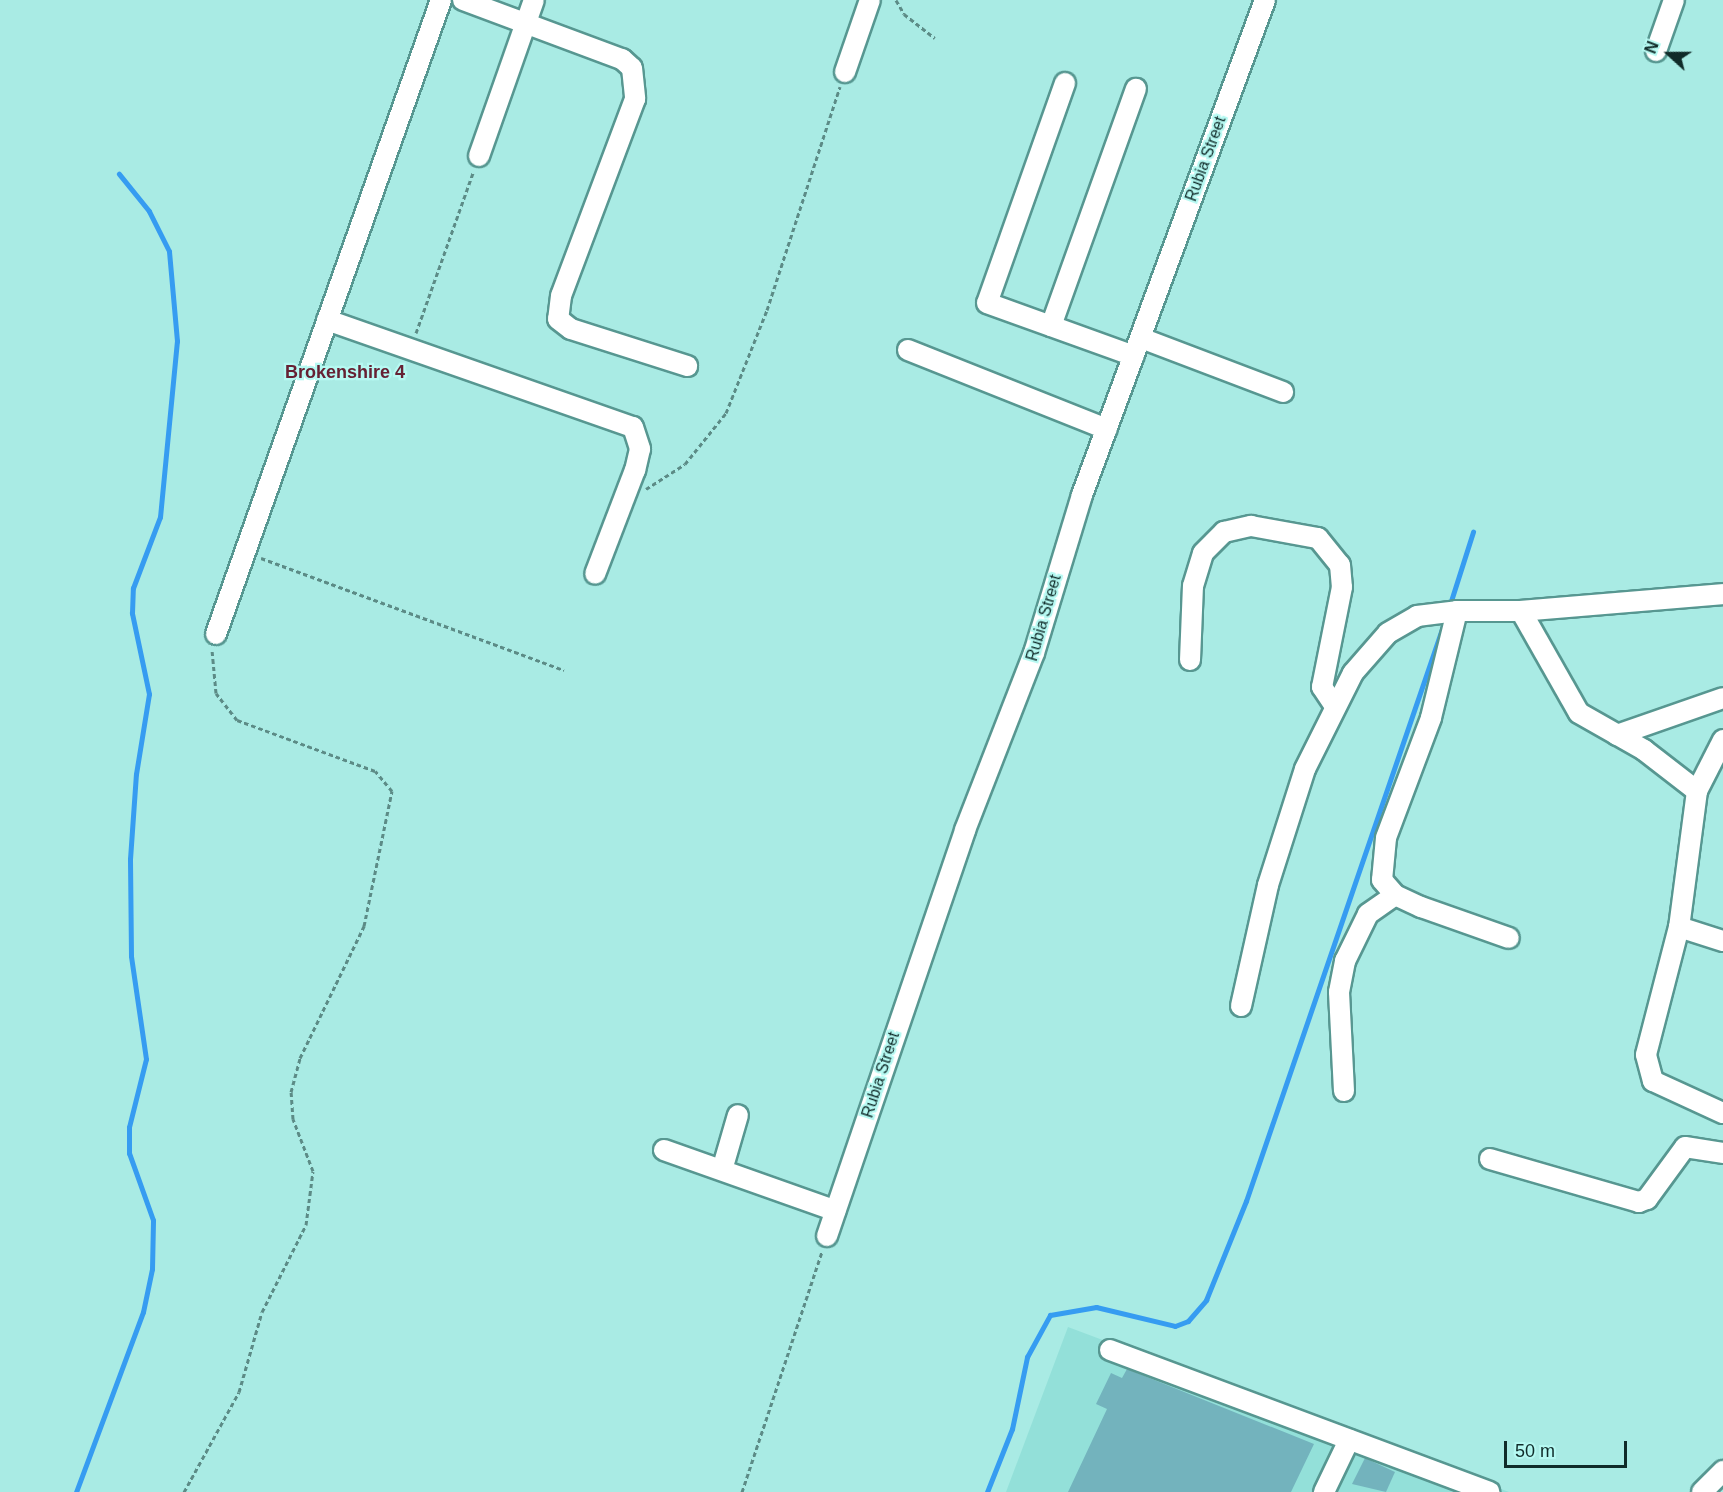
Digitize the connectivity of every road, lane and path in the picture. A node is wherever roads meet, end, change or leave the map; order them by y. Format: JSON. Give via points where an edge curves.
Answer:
{"nodes":[{"id":1,"x":441,"y":0,"type":"edge"},
{"id":2,"x":464,"y":0,"type":"edge"},
{"id":3,"x":534,"y":0,"type":"edge"},
{"id":4,"x":870,"y":0,"type":"edge"},
{"id":5,"x":896,"y":0,"type":"edge"},
{"id":6,"x":1265,"y":0,"type":"edge"},
{"id":7,"x":1674,"y":0,"type":"edge"},
{"id":8,"x":526,"y":23,"type":"junction"},
{"id":9,"x":935,"y":38,"type":"dead end"},
{"id":10,"x":1656,"y":51,"type":"dead end"},
{"id":11,"x":845,"y":72,"type":"joint"},
{"id":12,"x":1065,"y":83,"type":"dead end"},
{"id":13,"x":1136,"y":89,"type":"dead end"},
{"id":14,"x":478,"y":156,"type":"joint"},
{"id":15,"x":327,"y":320,"type":"junction"},
{"id":16,"x":1051,"y":326,"type":"junction"},
{"id":17,"x":1138,"y":347,"type":"junction"},
{"id":18,"x":410,"y":349,"type":"junction"},
{"id":19,"x":908,"y":350,"type":"dead end"},
{"id":20,"x":687,"y":366,"type":"dead end"},
{"id":21,"x":1283,"y":392,"type":"dead end"},
{"id":22,"x":1107,"y":429,"type":"junction"},
{"id":23,"x":624,"y":497,"type":"junction"},
{"id":24,"x":245,"y":552,"type":"junction"},
{"id":25,"x":596,"y":574,"type":"dead end"},
{"id":26,"x":1723,"y":594,"type":"edge"},
{"id":27,"x":1457,"y":611,"type":"junction"},
{"id":28,"x":1521,"y":611,"type":"junction"},
{"id":29,"x":216,"y":634,"type":"joint"},
{"id":30,"x":1190,"y":660,"type":"dead end"},
{"id":31,"x":564,"y":670,"type":"dead end"},
{"id":32,"x":1723,"y":698,"type":"edge"},
{"id":33,"x":1335,"y":706,"type":"junction"},
{"id":34,"x":1617,"y":735,"type":"junction"},
{"id":35,"x":1721,"y":746,"type":"edge"},
{"id":36,"x":1697,"y":791,"type":"junction"},
{"id":37,"x":1395,"y":895,"type":"junction"},
{"id":38,"x":1678,"y":927,"type":"junction"},
{"id":39,"x":1509,"y":938,"type":"dead end"},
{"id":40,"x":1723,"y":941,"type":"edge"},
{"id":41,"x":1241,"y":1006,"type":"dead end"},
{"id":42,"x":1344,"y":1091,"type":"dead end"},
{"id":43,"x":1723,"y":1113,"type":"edge"},
{"id":44,"x":738,"y":1115,"type":"dead end"},
{"id":45,"x":664,"y":1150,"type":"dead end"},
{"id":46,"x":1723,"y":1153,"type":"edge"},
{"id":47,"x":1490,"y":1159,"type":"dead end"},
{"id":48,"x":722,"y":1170,"type":"junction"},
{"id":49,"x":836,"y":1210,"type":"junction"},
{"id":50,"x":827,"y":1236,"type":"joint"},
{"id":51,"x":1110,"y":1350,"type":"dead end"},
{"id":52,"x":1350,"y":1440,"type":"junction"},
{"id":53,"x":1723,"y":1471,"type":"edge"},
{"id":54,"x":184,"y":1492,"type":"edge"},
{"id":55,"x":742,"y":1492,"type":"edge"},
{"id":56,"x":1324,"y":1492,"type":"edge"},
{"id":57,"x":1486,"y":1492,"type":"edge"},
{"id":58,"x":1702,"y":1492,"type":"edge"}],
"edges":[{"from":1,"to":15,"type":"street"},
{"from":2,"to":8,"type":"street"},
{"from":3,"to":8,"type":"street"},
{"from":4,"to":11,"type":"street"},
{"from":5,"to":9,"type":"path","via":[[904,14]]},
{"from":6,"to":17,"type":"street","name":"Rubia Street"},
{"from":7,"to":10,"type":"street"},
{"from":8,"to":14,"type":"street"},
{"from":8,"to":20,"type":"street","via":[[622,59],[638,82],[561,296],[558,318],[571,329]]},
{"from":11,"to":23,"type":"path","via":[[767,310],[726,413],[663,483]]},
{"from":12,"to":16,"type":"street","via":[[987,303]]},
{"from":13,"to":16,"type":"street"},
{"from":14,"to":18,"type":"path"},
{"from":15,"to":18,"type":"street"},
{"from":15,"to":24,"type":"street"},
{"from":16,"to":17,"type":"street"},
{"from":17,"to":21,"type":"street"},
{"from":17,"to":22,"type":"street","name":"Rubia Street"},
{"from":18,"to":23,"type":"street","via":[[633,428],[640,449]]},
{"from":19,"to":22,"type":"street"},
{"from":22,"to":49,"type":"street","name":"Rubia Street","via":[[1034,653],[964,830]]},
{"from":23,"to":25,"type":"street"},
{"from":24,"to":29,"type":"street"},
{"from":24,"to":31,"type":"path"},
{"from":26,"to":28,"type":"street"},
{"from":27,"to":28,"type":"street"},
{"from":27,"to":33,"type":"street","via":[[1417,616],[1388,633],[1353,673]]},
{"from":27,"to":37,"type":"street","via":[[1431,718],[1379,866],[1382,880]]},
{"from":28,"to":34,"type":"street","via":[[1579,713]]},
{"from":29,"to":54,"type":"path","via":[[212,676],[224,709],[258,730],[375,771],[392,791],[364,926],[300,1058],[291,1092],[293,1119],[314,1171],[306,1225],[262,1312],[239,1392]]},
{"from":30,"to":33,"type":"street","via":[[1193,586],[1203,552],[1224,532],[1251,526],[1318,538],[1340,565],[1342,587],[1322,687]]},
{"from":32,"to":34,"type":"street"},
{"from":33,"to":41,"type":"street","via":[[1305,769],[1268,885]]},
{"from":34,"to":36,"type":"street"},
{"from":35,"to":36,"type":"street"},
{"from":36,"to":38,"type":"street"},
{"from":37,"to":39,"type":"street"},
{"from":37,"to":42,"type":"street","via":[[1368,914],[1345,961],[1339,992]]},
{"from":38,"to":40,"type":"street"},
{"from":38,"to":43,"type":"street","via":[[1648,1045],[1647,1069],[1666,1091]]},
{"from":44,"to":48,"type":"street"},
{"from":45,"to":48,"type":"street"},
{"from":46,"to":47,"type":"street","via":[[1685,1147],[1647,1199],[1639,1202]]},
{"from":48,"to":49,"type":"street"},
{"from":49,"to":50,"type":"street","name":"Rubia Street"},
{"from":50,"to":55,"type":"path"},
{"from":51,"to":52,"type":"street"},
{"from":52,"to":56,"type":"street"},
{"from":52,"to":57,"type":"street"},
{"from":53,"to":58,"type":"street"}]}
